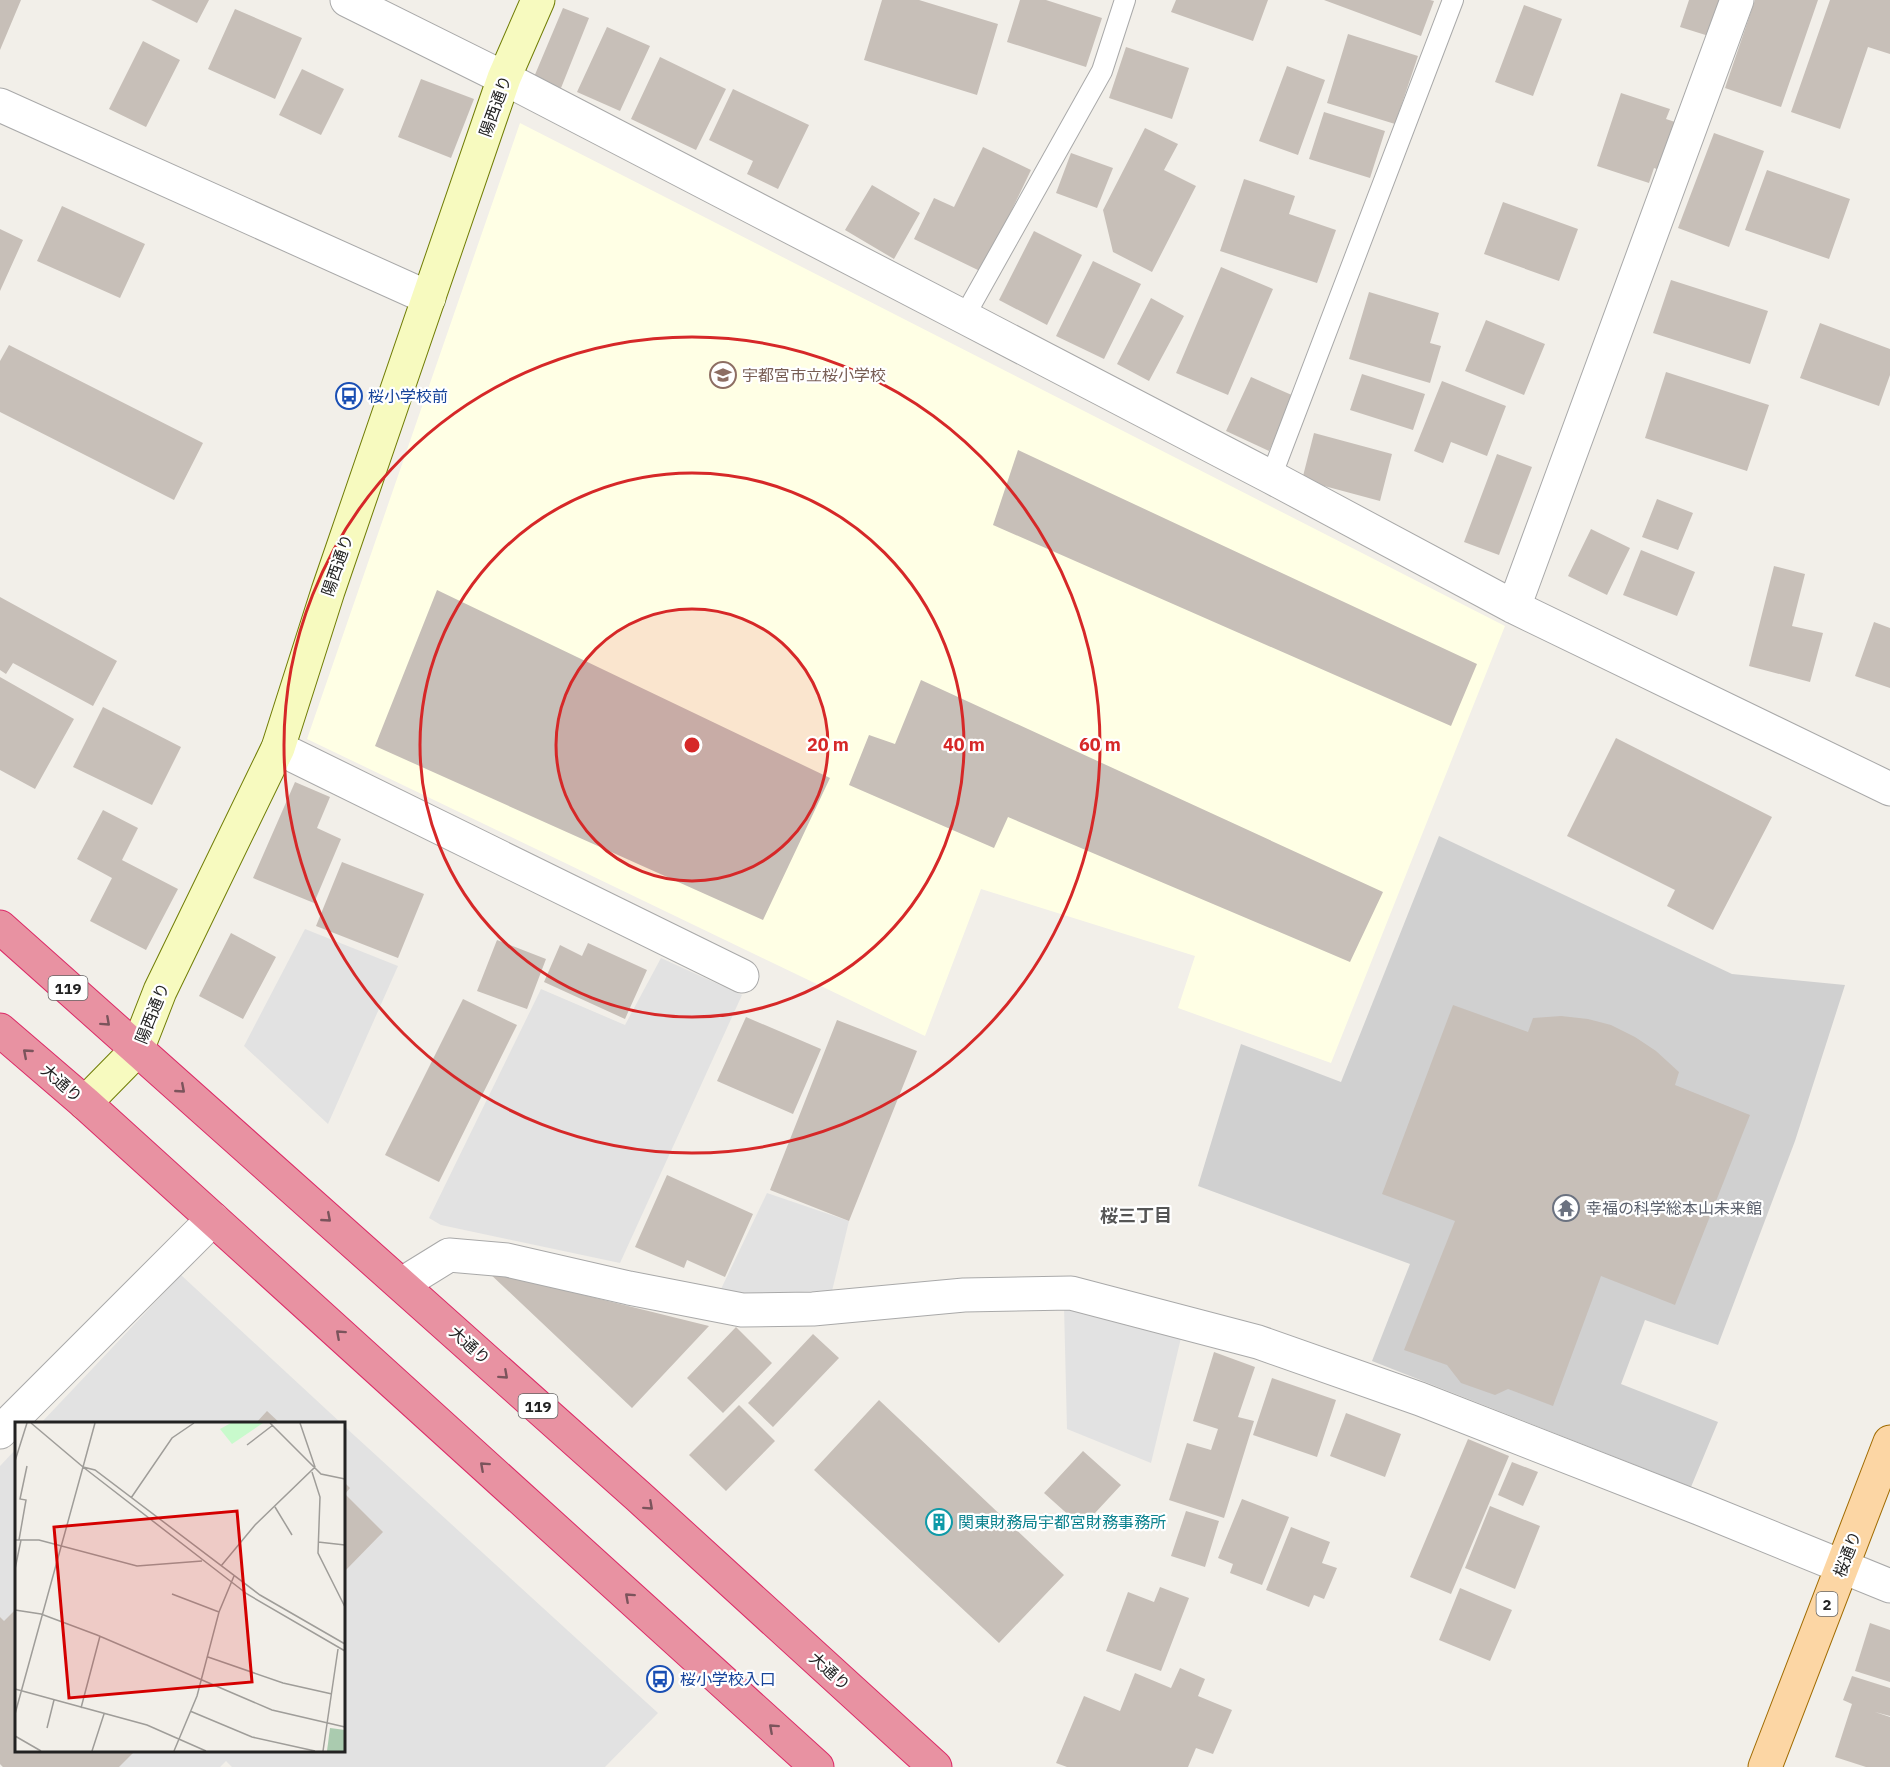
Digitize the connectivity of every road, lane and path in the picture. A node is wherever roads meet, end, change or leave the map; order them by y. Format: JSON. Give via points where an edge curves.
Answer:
{"nodes":[{"id":1,"x":347,"y":0,"type":"edge"},
{"id":2,"x":538,"y":0,"type":"edge"},
{"id":3,"x":1125,"y":0,"type":"edge"},
{"id":4,"x":1453,"y":0,"type":"edge"},
{"id":5,"x":1737,"y":0,"type":"edge"},
{"id":6,"x":504,"y":78,"type":"junction"},
{"id":7,"x":0,"y":105,"type":"edge"},
{"id":8,"x":429,"y":298,"type":"junction"},
{"id":9,"x":964,"y":317,"type":"junction"},
{"id":10,"x":1271,"y":477,"type":"junction"},
{"id":11,"x":1514,"y":607,"type":"junction"},
{"id":12,"x":278,"y":748,"type":"junction"},
{"id":13,"x":1890,"y":789,"type":"edge"},
{"id":14,"x":0,"y":927,"type":"edge"},
{"id":15,"x":742,"y":976,"type":"dead end"},
{"id":16,"x":0,"y":1029,"type":"edge"},
{"id":17,"x":137,"y":1050,"type":"junction"},
{"id":18,"x":85,"y":1103,"type":"junction"},
{"id":19,"x":213,"y":1219,"type":"junction"},
{"id":20,"x":402,"y":1284,"type":"junction"},
{"id":21,"x":0,"y":1432,"type":"edge"},
{"id":22,"x":1890,"y":1442,"type":"edge"},
{"id":23,"x":1842,"y":1567,"type":"junction"},
{"id":24,"x":1890,"y":1586,"type":"edge"},
{"id":25,"x":817,"y":1767,"type":"edge"},
{"id":26,"x":935,"y":1767,"type":"edge"},
{"id":27,"x":1765,"y":1767,"type":"edge"}],
"edges":[{"from":1,"to":6,"type":"street"},
{"from":2,"to":6,"type":"street","name":"陽西通り"},
{"from":3,"to":9,"type":"lane","via":[[1102,71]]},
{"from":4,"to":10,"type":"lane"},
{"from":5,"to":11,"type":"street"},
{"from":6,"to":8,"type":"street","name":"陽西通り"},
{"from":6,"to":9,"type":"street"},
{"from":7,"to":8,"type":"street"},
{"from":8,"to":12,"type":"street","name":"陽西通り"},
{"from":9,"to":10,"type":"street"},
{"from":10,"to":11,"type":"street"},
{"from":11,"to":13,"type":"street"},
{"from":12,"to":15,"type":"street"},
{"from":12,"to":17,"type":"street","name":"陽西通り","via":[[160,991]]},
{"from":14,"to":17,"type":"highway","name":"大通り","number":"119","one_way":true},
{"from":18,"to":16,"type":"highway","name":"大通り","one_way":true},
{"from":17,"to":18,"type":"street","name":"陽西通り"},
{"from":17,"to":20,"type":"highway","name":"大通り","number":"119","one_way":true},
{"from":18,"to":19,"type":"highway","name":"大通り"},
{"from":19,"to":21,"type":"street"},
{"from":25,"to":19,"type":"highway","name":"大通り","one_way":true},
{"from":20,"to":23,"type":"street","via":[[449,1255],[507,1260],[742,1310],[813,1309],[964,1295],[1071,1293],[1258,1342],[1409,1395]]},
{"from":20,"to":26,"type":"highway","name":"大通り","number":"119","one_way":true},
{"from":22,"to":23,"type":"main road","name":"桜通り","number":"2"},
{"from":23,"to":24,"type":"street"},
{"from":23,"to":27,"type":"main road","name":"桜通り","number":"2"}]}
